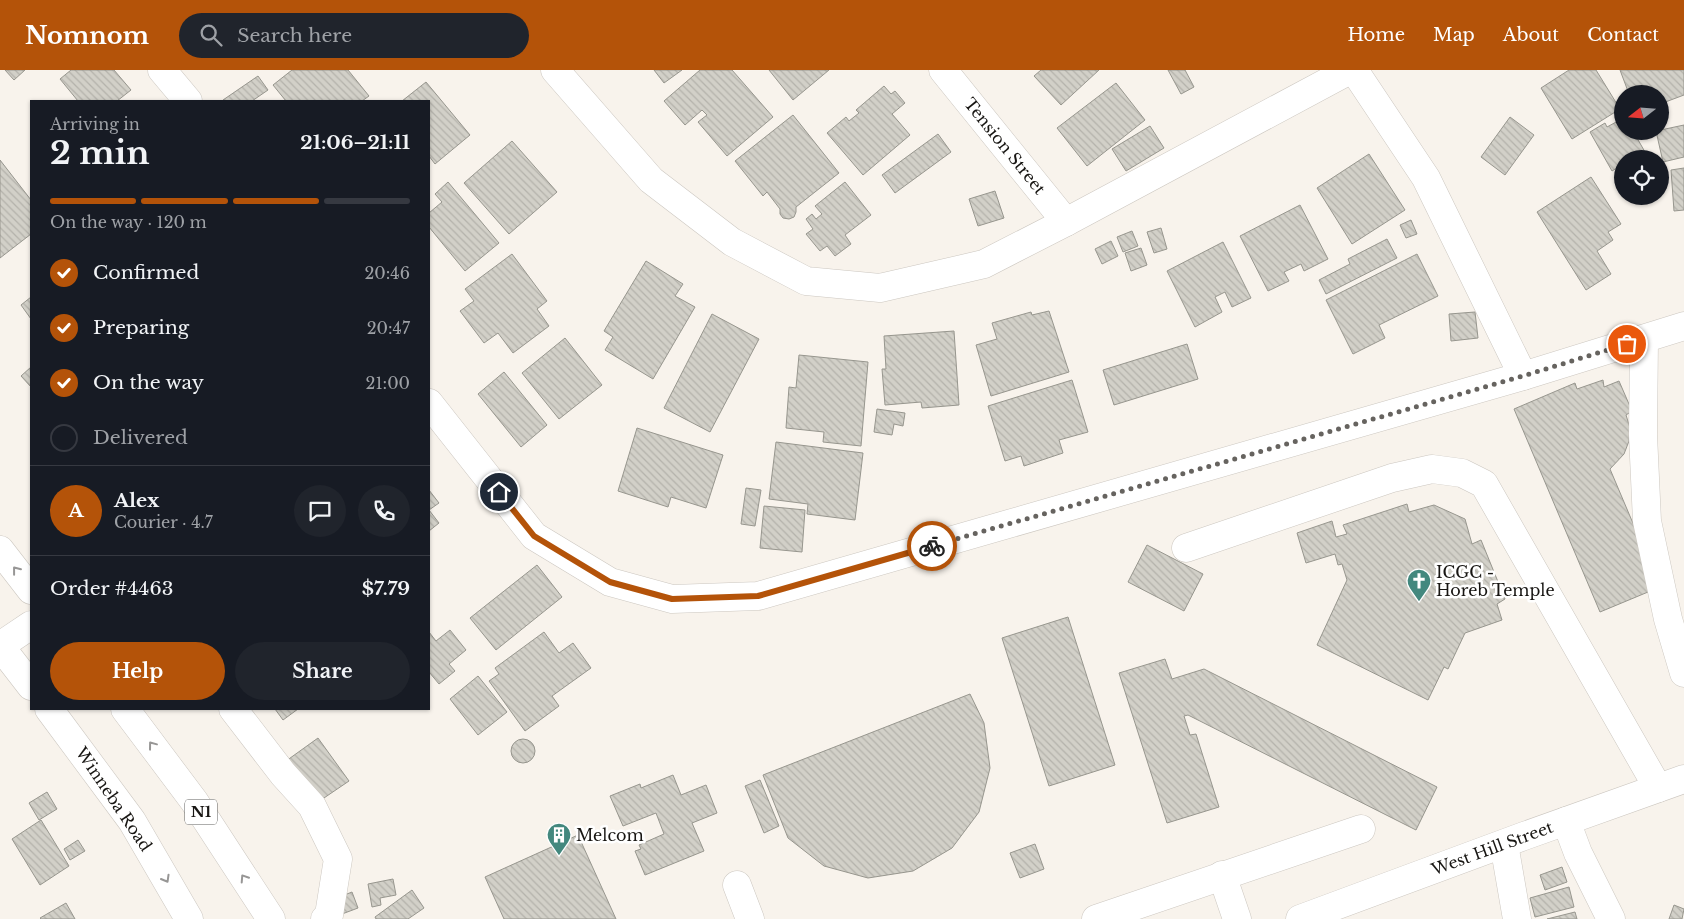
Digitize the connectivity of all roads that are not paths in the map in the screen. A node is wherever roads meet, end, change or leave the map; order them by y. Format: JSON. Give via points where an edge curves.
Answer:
{"nodes":[{"id":1,"x":162,"y":70,"type":"edge"},
{"id":2,"x":555,"y":70,"type":"edge"},
{"id":3,"x":943,"y":70,"type":"edge"},
{"id":4,"x":1350,"y":70,"type":"edge"},
{"id":5,"x":1354,"y":70,"type":"edge"},
{"id":6,"x":187,"y":100,"type":"edge"},
{"id":7,"x":1066,"y":222,"type":"junction"},
{"id":8,"x":1684,"y":326,"type":"edge"},
{"id":9,"x":1644,"y":339,"type":"junction"},
{"id":10,"x":1523,"y":376,"type":"junction"},
{"id":11,"x":430,"y":404,"type":"edge"},
{"id":12,"x":1186,"y":548,"type":"dead end"},
{"id":13,"x":0,"y":550,"type":"edge"},
{"id":14,"x":30,"y":589,"type":"edge"},
{"id":15,"x":30,"y":626,"type":"edge"},
{"id":16,"x":0,"y":646,"type":"edge"},
{"id":17,"x":1684,"y":673,"type":"edge"},
{"id":18,"x":30,"y":685,"type":"edge"},
{"id":19,"x":50,"y":710,"type":"edge"},
{"id":20,"x":126,"y":710,"type":"edge"},
{"id":21,"x":235,"y":710,"type":"edge"},
{"id":22,"x":1684,"y":779,"type":"edge"},
{"id":23,"x":1658,"y":788,"type":"junction"},
{"id":24,"x":1566,"y":821,"type":"junction"},
{"id":25,"x":1361,"y":829,"type":"dead end"},
{"id":26,"x":1504,"y":844,"type":"junction"},
{"id":27,"x":1222,"y":875,"type":"junction"},
{"id":28,"x":737,"y":885,"type":"dead end"},
{"id":29,"x":189,"y":919,"type":"edge"},
{"id":30,"x":271,"y":919,"type":"edge"},
{"id":31,"x":325,"y":919,"type":"edge"},
{"id":32,"x":750,"y":919,"type":"edge"},
{"id":33,"x":1096,"y":919,"type":"edge"},
{"id":34,"x":1237,"y":919,"type":"edge"},
{"id":35,"x":1300,"y":919,"type":"edge"},
{"id":36,"x":1516,"y":919,"type":"edge"},
{"id":37,"x":1611,"y":919,"type":"edge"}],
"edges":[{"from":1,"to":6,"type":"main road"},
{"from":2,"to":7,"type":"main road","via":[[652,180],[732,242],[806,281],[880,288],[889,286],[984,264]]},
{"from":3,"to":7,"type":"main road","name":"Tension Street"},
{"from":4,"to":7,"type":"main road"},
{"from":5,"to":10,"type":"main road","via":[[1426,178]]},
{"from":8,"to":9,"type":"main road"},
{"from":9,"to":10,"type":"main road"},
{"from":9,"to":17,"type":"main road","via":[[1643,435],[1647,521],[1668,619]]},
{"from":10,"to":11,"type":"main road","via":[[758,596],[672,599],[610,582],[534,536]]},
{"from":12,"to":23,"type":"main road","via":[[1392,478],[1432,469],[1462,473],[1484,484]]},
{"from":14,"to":13,"type":"main road","one_way":true},
{"from":15,"to":16,"type":"main road"},
{"from":16,"to":18,"type":"main road"},
{"from":19,"to":29,"type":"main road","name":"Winneba Road","one_way":true,"via":[[132,821]]},
{"from":30,"to":20,"type":"main road","number":"N1","one_way":true,"via":[[194,801]]},
{"from":21,"to":31,"type":"main road","via":[[283,774],[312,806],[338,859],[329,915]]},
{"from":22,"to":23,"type":"main road","name":"West Hill Street"},
{"from":23,"to":24,"type":"main road","name":"West Hill Street"},
{"from":24,"to":26,"type":"main road","name":"West Hill Street"},
{"from":24,"to":37,"type":"main road"},
{"from":25,"to":27,"type":"main road"},
{"from":26,"to":35,"type":"main road","name":"West Hill Street"},
{"from":26,"to":36,"type":"main road"},
{"from":27,"to":33,"type":"main road"},
{"from":27,"to":34,"type":"main road"},
{"from":28,"to":32,"type":"main road"}]}
